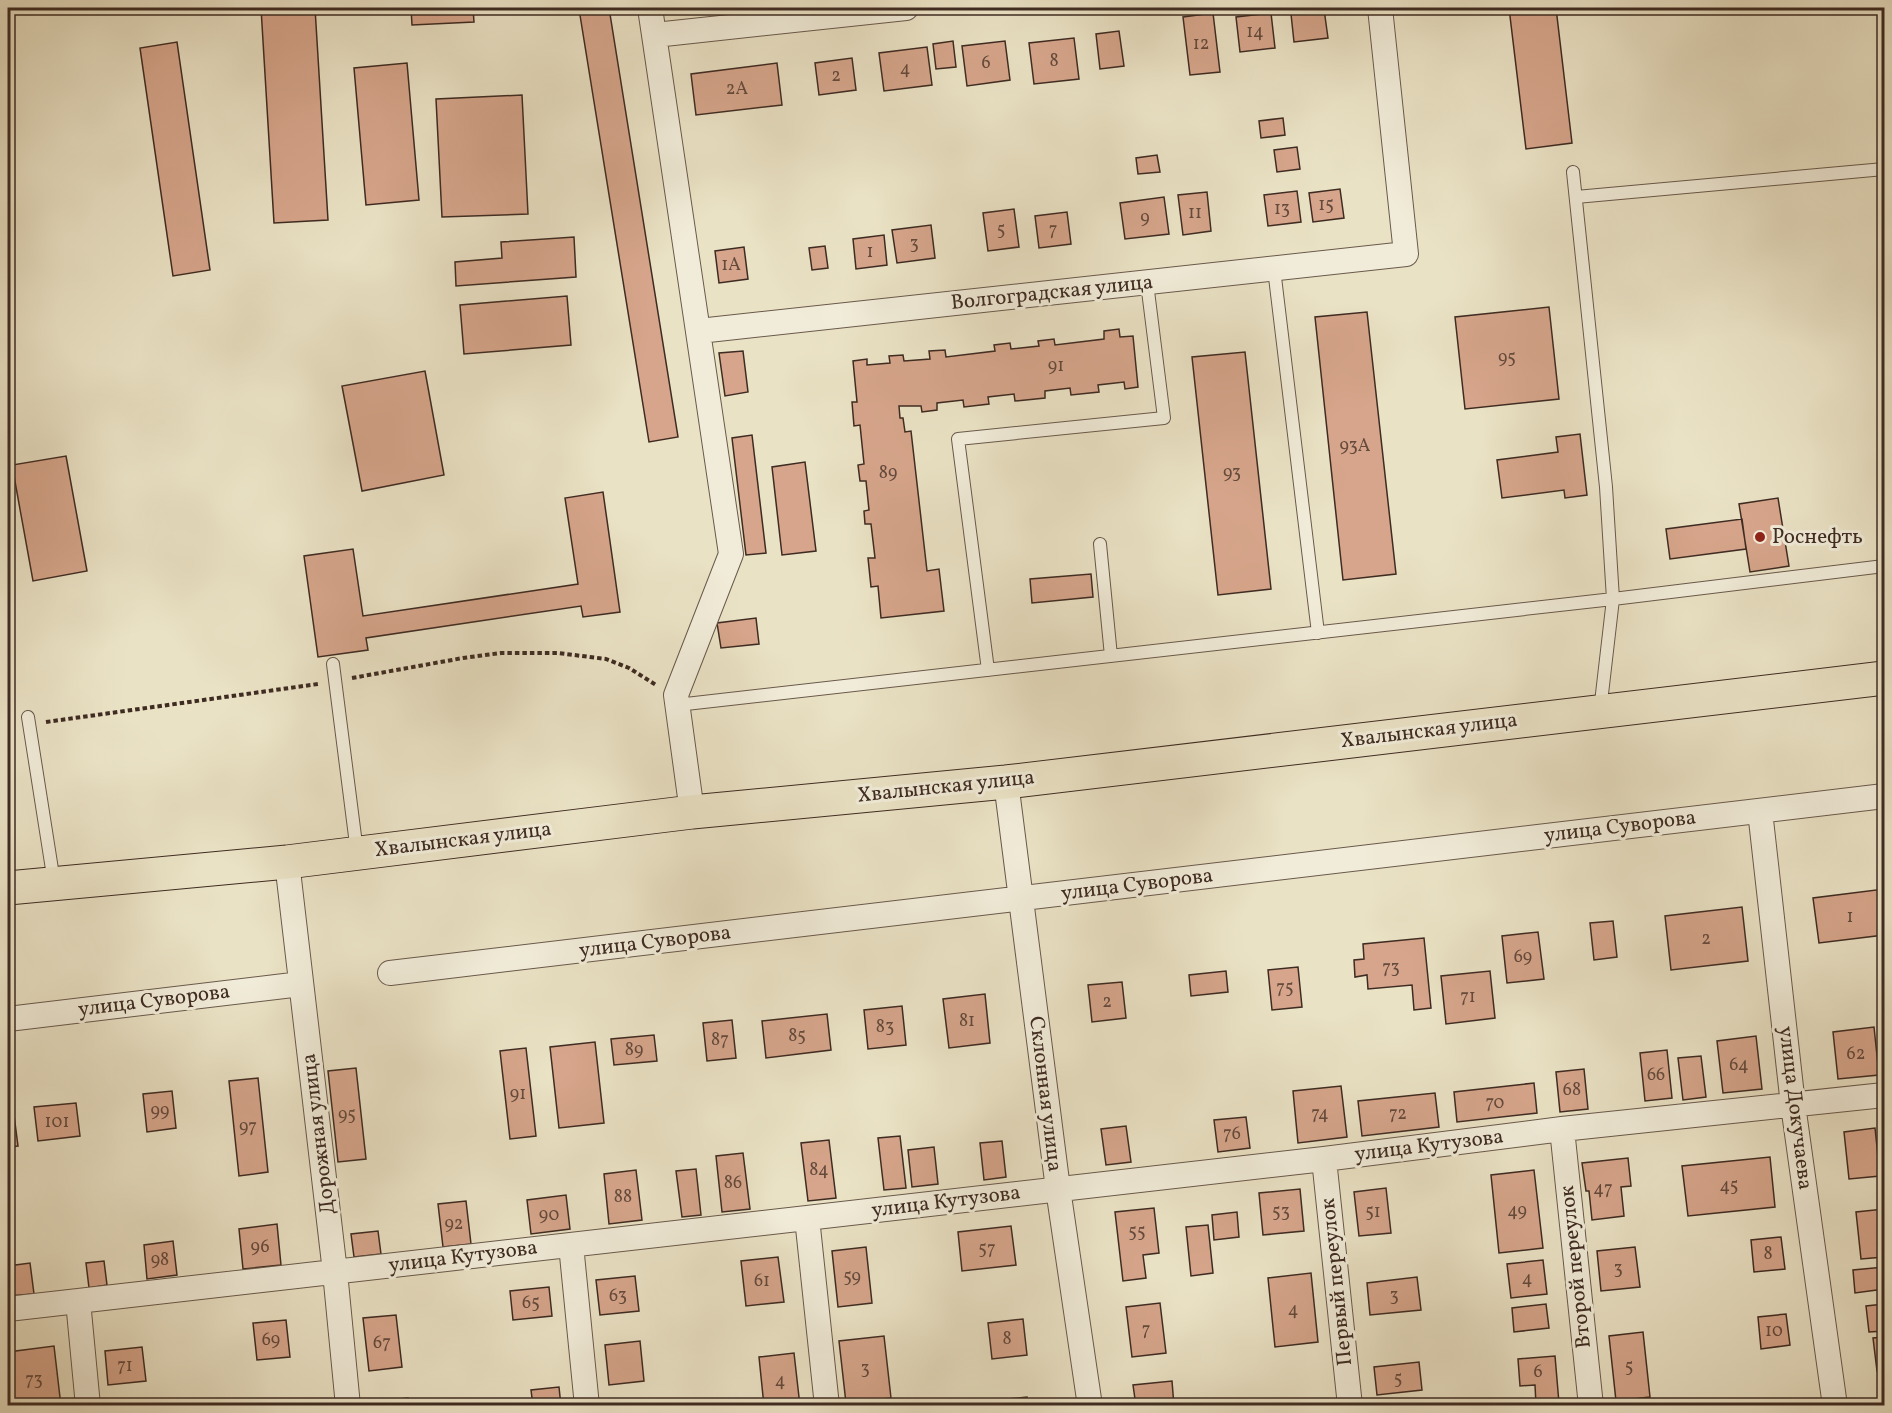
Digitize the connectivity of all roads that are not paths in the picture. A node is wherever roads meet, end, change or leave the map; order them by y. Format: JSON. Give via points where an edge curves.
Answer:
{"nodes":[{"id":1,"x":650,"y":8,"type":"edge"},
{"id":2,"x":906,"y":8,"type":"edge"},
{"id":3,"x":1380,"y":8,"type":"edge"},
{"id":4,"x":655,"y":35,"type":"junction"},
{"id":5,"x":1884,"y":169,"type":"edge"},
{"id":6,"x":1573,"y":172,"type":"dead end"},
{"id":7,"x":1576,"y":197,"type":"junction"},
{"id":8,"x":1274,"y":269,"type":"junction"},
{"id":9,"x":1147,"y":283,"type":"junction"},
{"id":10,"x":699,"y":331,"type":"junction"},
{"id":11,"x":1100,"y":544,"type":"dead end"},
{"id":12,"x":1884,"y":566,"type":"edge"},
{"id":13,"x":1613,"y":599,"type":"junction"},
{"id":14,"x":1318,"y":633,"type":"junction"},
{"id":15,"x":1111,"y":656,"type":"junction"},
{"id":16,"x":333,"y":664,"type":"dead end"},
{"id":17,"x":988,"y":670,"type":"junction"},
{"id":18,"x":1884,"y":678,"type":"edge"},
{"id":19,"x":677,"y":705,"type":"junction"},
{"id":20,"x":1600,"y":711,"type":"junction"},
{"id":21,"x":28,"y":717,"type":"dead end"},
{"id":22,"x":1006,"y":782,"type":"junction"},
{"id":23,"x":1884,"y":796,"type":"edge"},
{"id":24,"x":1760,"y":811,"type":"junction"},
{"id":25,"x":692,"y":812,"type":"junction"},
{"id":26,"x":357,"y":853,"type":"junction"},
{"id":27,"x":287,"y":862,"type":"junction"},
{"id":28,"x":54,"y":883,"type":"junction"},
{"id":29,"x":8,"y":888,"type":"edge"},
{"id":30,"x":1020,"y":898,"type":"junction"},
{"id":31,"x":390,"y":974,"type":"dead end"},
{"id":32,"x":301,"y":984,"type":"junction"},
{"id":33,"x":8,"y":1019,"type":"edge"},
{"id":34,"x":1884,"y":1095,"type":"edge"},
{"id":35,"x":1793,"y":1105,"type":"junction"},
{"id":36,"x":1562,"y":1129,"type":"junction"},
{"id":37,"x":1324,"y":1159,"type":"junction"},
{"id":38,"x":1058,"y":1189,"type":"junction"},
{"id":39,"x":807,"y":1218,"type":"junction"},
{"id":40,"x":571,"y":1245,"type":"junction"},
{"id":41,"x":335,"y":1272,"type":"junction"},
{"id":42,"x":78,"y":1301,"type":"junction"},
{"id":43,"x":8,"y":1309,"type":"edge"},
{"id":44,"x":88,"y":1406,"type":"edge"},
{"id":45,"x":348,"y":1406,"type":"edge"},
{"id":46,"x":587,"y":1406,"type":"edge"},
{"id":47,"x":827,"y":1406,"type":"edge"},
{"id":48,"x":1090,"y":1406,"type":"edge"},
{"id":49,"x":1350,"y":1406,"type":"edge"},
{"id":50,"x":1591,"y":1406,"type":"edge"},
{"id":51,"x":1835,"y":1406,"type":"edge"}],
"edges":[{"from":1,"to":4,"type":"street"},
{"from":2,"to":4,"type":"street"},
{"from":3,"to":8,"type":"street","name":"Волгоградская улица","via":[[1406,254]]},
{"from":4,"to":10,"type":"street"},
{"from":5,"to":7,"type":"lane"},
{"from":6,"to":7,"type":"lane"},
{"from":7,"to":13,"type":"lane","via":[[1606,487]]},
{"from":8,"to":9,"type":"street","name":"Волгоградская улица"},
{"from":8,"to":14,"type":"lane"},
{"from":9,"to":10,"type":"street","name":"Волгоградская улица"},
{"from":9,"to":17,"type":"lane","via":[[1164,418],[958,439]]},
{"from":10,"to":19,"type":"street","via":[[731,554],[676,694]]},
{"from":11,"to":15,"type":"lane"},
{"from":12,"to":13,"type":"lane"},
{"from":13,"to":14,"type":"lane"},
{"from":13,"to":20,"type":"lane"},
{"from":14,"to":15,"type":"lane"},
{"from":15,"to":17,"type":"lane"},
{"from":16,"to":26,"type":"lane"},
{"from":17,"to":19,"type":"lane"},
{"from":18,"to":20,"type":"main road","name":"Хвалынская улица"},
{"from":19,"to":25,"type":"street"},
{"from":20,"to":22,"type":"main road","name":"Хвалынская улица"},
{"from":21,"to":28,"type":"lane"},
{"from":22,"to":25,"type":"main road","name":"Хвалынская улица"},
{"from":22,"to":30,"type":"street","name":"Склонная улица"},
{"from":23,"to":24,"type":"street","name":"улица Суворова"},
{"from":24,"to":30,"type":"street","name":"улица Суворова"},
{"from":24,"to":35,"type":"street","name":"улица Докучаева"},
{"from":25,"to":26,"type":"main road","name":"Хвалынская улица"},
{"from":26,"to":27,"type":"main road","name":"Хвалынская улица"},
{"from":27,"to":28,"type":"main road","name":"Хвалынская улица"},
{"from":27,"to":32,"type":"street","name":"Дорожная улица"},
{"from":28,"to":29,"type":"main road","name":"Хвалынская улица"},
{"from":30,"to":31,"type":"street","name":"улица Суворова"},
{"from":30,"to":38,"type":"street","name":"Склонная улица"},
{"from":32,"to":33,"type":"street","name":"улица Суворова"},
{"from":32,"to":41,"type":"street","name":"Дорожная улица"},
{"from":34,"to":35,"type":"street","name":"улица Кутузова"},
{"from":35,"to":36,"type":"street","name":"улица Кутузова"},
{"from":35,"to":51,"type":"street","name":"улица Докучаева"},
{"from":36,"to":37,"type":"street","name":"улица Кутузова"},
{"from":36,"to":50,"type":"street","name":"Второй переулок"},
{"from":37,"to":38,"type":"street","name":"улица Кутузова"},
{"from":37,"to":49,"type":"street","name":"Первый переулок"},
{"from":38,"to":39,"type":"street","name":"улица Кутузова"},
{"from":38,"to":48,"type":"street","name":"Склонная улица"},
{"from":39,"to":40,"type":"street","name":"улица Кутузова"},
{"from":39,"to":47,"type":"street"},
{"from":40,"to":41,"type":"street","name":"улица Кутузова"},
{"from":40,"to":46,"type":"street"},
{"from":41,"to":42,"type":"street","name":"улица Кутузова"},
{"from":41,"to":45,"type":"street","name":"Дорожная улица"},
{"from":42,"to":43,"type":"street","name":"улица Кутузова"},
{"from":42,"to":44,"type":"street"}]}
